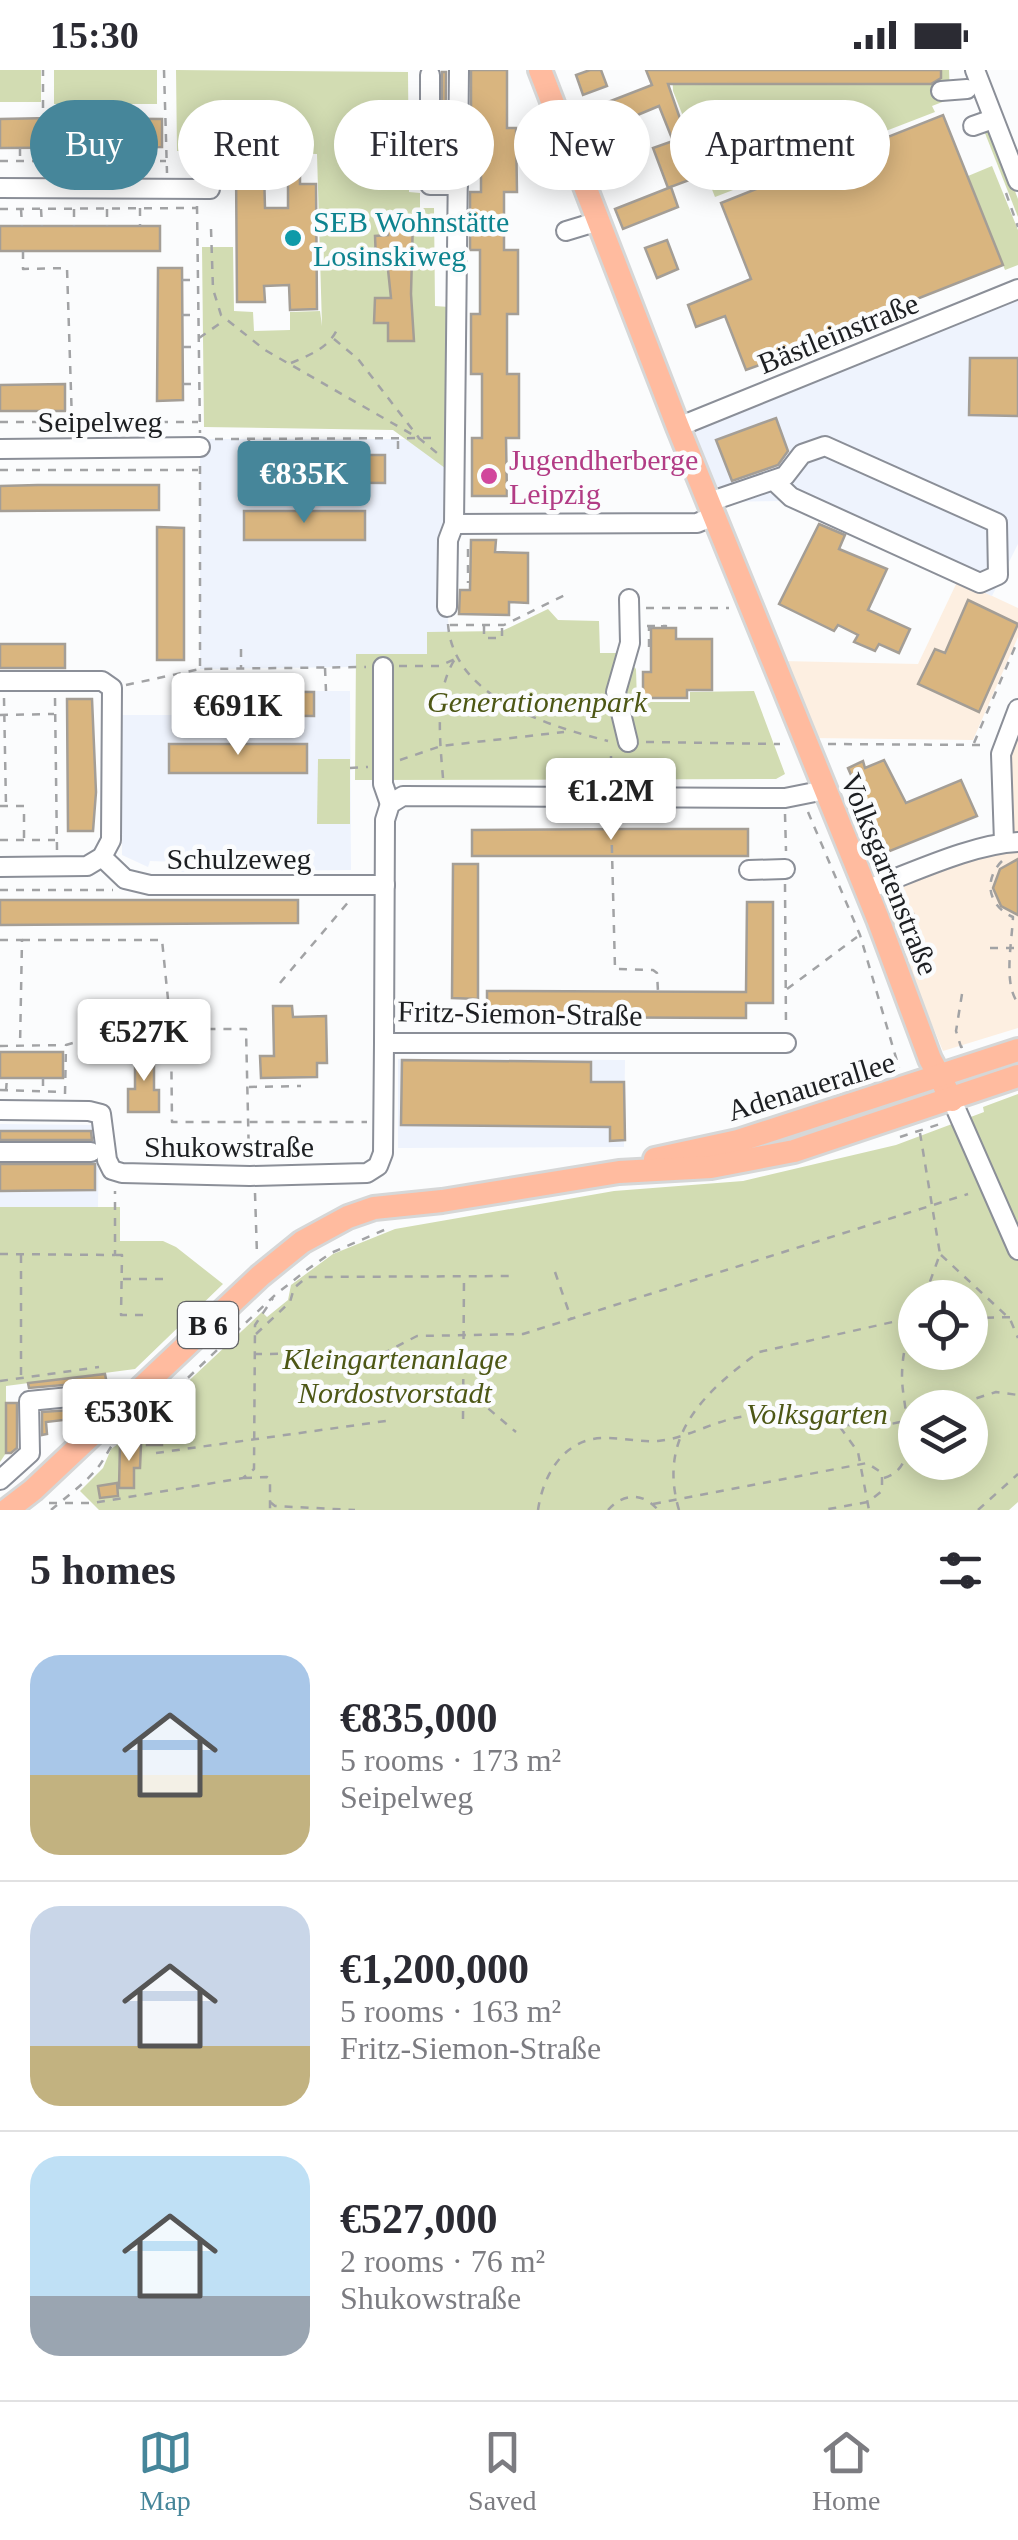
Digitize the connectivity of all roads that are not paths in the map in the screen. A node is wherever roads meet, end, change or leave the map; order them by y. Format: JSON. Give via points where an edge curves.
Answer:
{"nodes":[{"id":1,"x":459,"y":70,"type":"edge"},
{"id":2,"x":540,"y":70,"type":"edge"},
{"id":3,"x":975,"y":70,"type":"edge"},
{"id":4,"x":430,"y":75,"type":"dead end"},
{"id":5,"x":966,"y":88,"type":"dead end"},
{"id":6,"x":941,"y":91,"type":"dead end"},
{"id":7,"x":430,"y":100,"type":"edge"},
{"id":8,"x":459,"y":100,"type":"edge"},
{"id":9,"x":993,"y":119,"type":"junction"},
{"id":10,"x":972,"y":126,"type":"dead end"},
{"id":11,"x":1017,"y":175,"type":"edge"},
{"id":12,"x":0,"y":188,"type":"edge"},
{"id":13,"x":178,"y":190,"type":"edge"},
{"id":14,"x":458,"y":190,"type":"edge"},
{"id":15,"x":599,"y":221,"type":"junction"},
{"id":16,"x":566,"y":232,"type":"dead end"},
{"id":17,"x":1018,"y":289,"type":"edge"},
{"id":18,"x":678,"y":427,"type":"junction"},
{"id":19,"x":0,"y":448,"type":"edge"},
{"id":20,"x":200,"y":448,"type":"road end"},
{"id":21,"x":773,"y":480,"type":"junction"},
{"id":22,"x":712,"y":509,"type":"junction"},
{"id":23,"x":454,"y":524,"type":"junction"},
{"id":24,"x":629,"y":604,"type":"road end"},
{"id":25,"x":447,"y":607,"type":"dead end"},
{"id":26,"x":383,"y":667,"type":"road end"},
{"id":27,"x":2,"y":681,"type":"edge"},
{"id":28,"x":1018,"y":709,"type":"edge"},
{"id":29,"x":628,"y":742,"type":"dead end"},
{"id":30,"x":804,"y":795,"type":"junction"},
{"id":31,"x":390,"y":804,"type":"junction"},
{"id":32,"x":1011,"y":847,"type":"edge"},
{"id":33,"x":102,"y":857,"type":"junction"},
{"id":34,"x":0,"y":866,"type":"edge"},
{"id":35,"x":750,"y":870,"type":"dead end"},
{"id":36,"x":785,"y":870,"type":"road end"},
{"id":37,"x":385,"y":885,"type":"junction"},
{"id":38,"x":866,"y":890,"type":"junction"},
{"id":39,"x":384,"y":1043,"type":"junction"},
{"id":40,"x":786,"y":1043,"type":"road end"},
{"id":41,"x":1018,"y":1050,"type":"edge"},
{"id":42,"x":939,"y":1076,"type":"junction"},
{"id":43,"x":1018,"y":1076,"type":"edge"},
{"id":44,"x":952,"y":1100,"type":"junction"},
{"id":45,"x":0,"y":1110,"type":"edge"},
{"id":46,"x":0,"y":1152,"type":"edge"},
{"id":47,"x":91,"y":1152,"type":"dead end"},
{"id":48,"x":619,"y":1172,"type":"junction"},
{"id":49,"x":442,"y":1201,"type":"junction"},
{"id":50,"x":1018,"y":1250,"type":"edge"},
{"id":51,"x":100,"y":1394,"type":"dead end"},
{"id":52,"x":0,"y":1480,"type":"edge"},
{"id":53,"x":7,"y":1510,"type":"edge"},
{"id":54,"x":33,"y":1510,"type":"edge"}],
"edges":[{"from":1,"to":8,"type":"street"},
{"from":2,"to":15,"type":"main road","name":"Volksgartenstraße"},
{"from":3,"to":9,"type":"street"},
{"from":4,"to":7,"type":"street"},
{"from":5,"to":6,"type":"street"},
{"from":9,"to":10,"type":"street"},
{"from":9,"to":11,"type":"street"},
{"from":12,"to":13,"type":"street"},
{"from":14,"to":23,"type":"street"},
{"from":15,"to":16,"type":"street"},
{"from":15,"to":18,"type":"main road","name":"Volksgartenstraße"},
{"from":17,"to":18,"type":"street","name":"Bästleinstraße"},
{"from":18,"to":22,"type":"main road","name":"Volksgartenstraße"},
{"from":19,"to":20,"type":"street","name":"Seipelweg"},
{"from":21,"to":21,"type":"street","via":[[785,476],[802,454],[825,446],[997,523],[998,575],[980,584],[791,497]]},
{"from":21,"to":22,"type":"street"},
{"from":22,"to":23,"type":"street","via":[[697,523]]},
{"from":22,"to":30,"type":"main road","name":"Volksgartenstraße"},
{"from":23,"to":25,"type":"street"},
{"from":24,"to":29,"type":"street","via":[[630,643],[616,692]]},
{"from":26,"to":31,"type":"street","name":"Fritz-Siemon-Straße","via":[[383,784]]},
{"from":27,"to":33,"type":"street","via":[[102,681],[112,688],[112,840]]},
{"from":28,"to":32,"type":"street","via":[[1002,745]]},
{"from":30,"to":31,"type":"street","via":[[403,796]]},
{"from":30,"to":38,"type":"main road","name":"Volksgartenstraße"},
{"from":31,"to":37,"type":"street","name":"Fritz-Siemon-Straße"},
{"from":32,"to":38,"type":"street"},
{"from":33,"to":34,"type":"street","via":[[88,866]]},
{"from":33,"to":37,"type":"street","name":"Schulzeweg","via":[[125,879],[150,885]]},
{"from":35,"to":36,"type":"street"},
{"from":37,"to":39,"type":"street","name":"Fritz-Siemon-Straße"},
{"from":38,"to":42,"type":"main road","name":"Volksgartenstraße"},
{"from":39,"to":40,"type":"street","name":"Fritz-Siemon-Straße"},
{"from":39,"to":45,"type":"street","name":"Shukowstraße","via":[[383,1153],[366,1173],[122,1173],[107,1160],[101,1114]]},
{"from":41,"to":42,"type":"main road","name":"Adenauerallee","number":"B 6"},
{"from":42,"to":44,"type":"main road","name":"Volksgartenstraße"},
{"from":42,"to":48,"type":"main road","name":"Adenauerallee","number":"B 6"},
{"from":43,"to":44,"type":"main road","name":"Adenauerallee","number":"B 6"},
{"from":44,"to":48,"type":"main road","name":"Adenauerallee","number":"B 6","via":[[794,1151],[711,1167]]},
{"from":44,"to":50,"type":"street","name":"Volksgartenstraße"},
{"from":46,"to":47,"type":"street"},
{"from":48,"to":49,"type":"main road","name":"Adenauerallee","number":"B 6"},
{"from":49,"to":53,"type":"main road","name":"Adenauerallee","number":"B 6","via":[[374,1208],[302,1242]]},
{"from":49,"to":54,"type":"main road","name":"Adenauerallee","number":"B 6","via":[[350,1230],[304,1256]]},
{"from":51,"to":52,"type":"street","via":[[29,1401],[30,1453]]}]}
